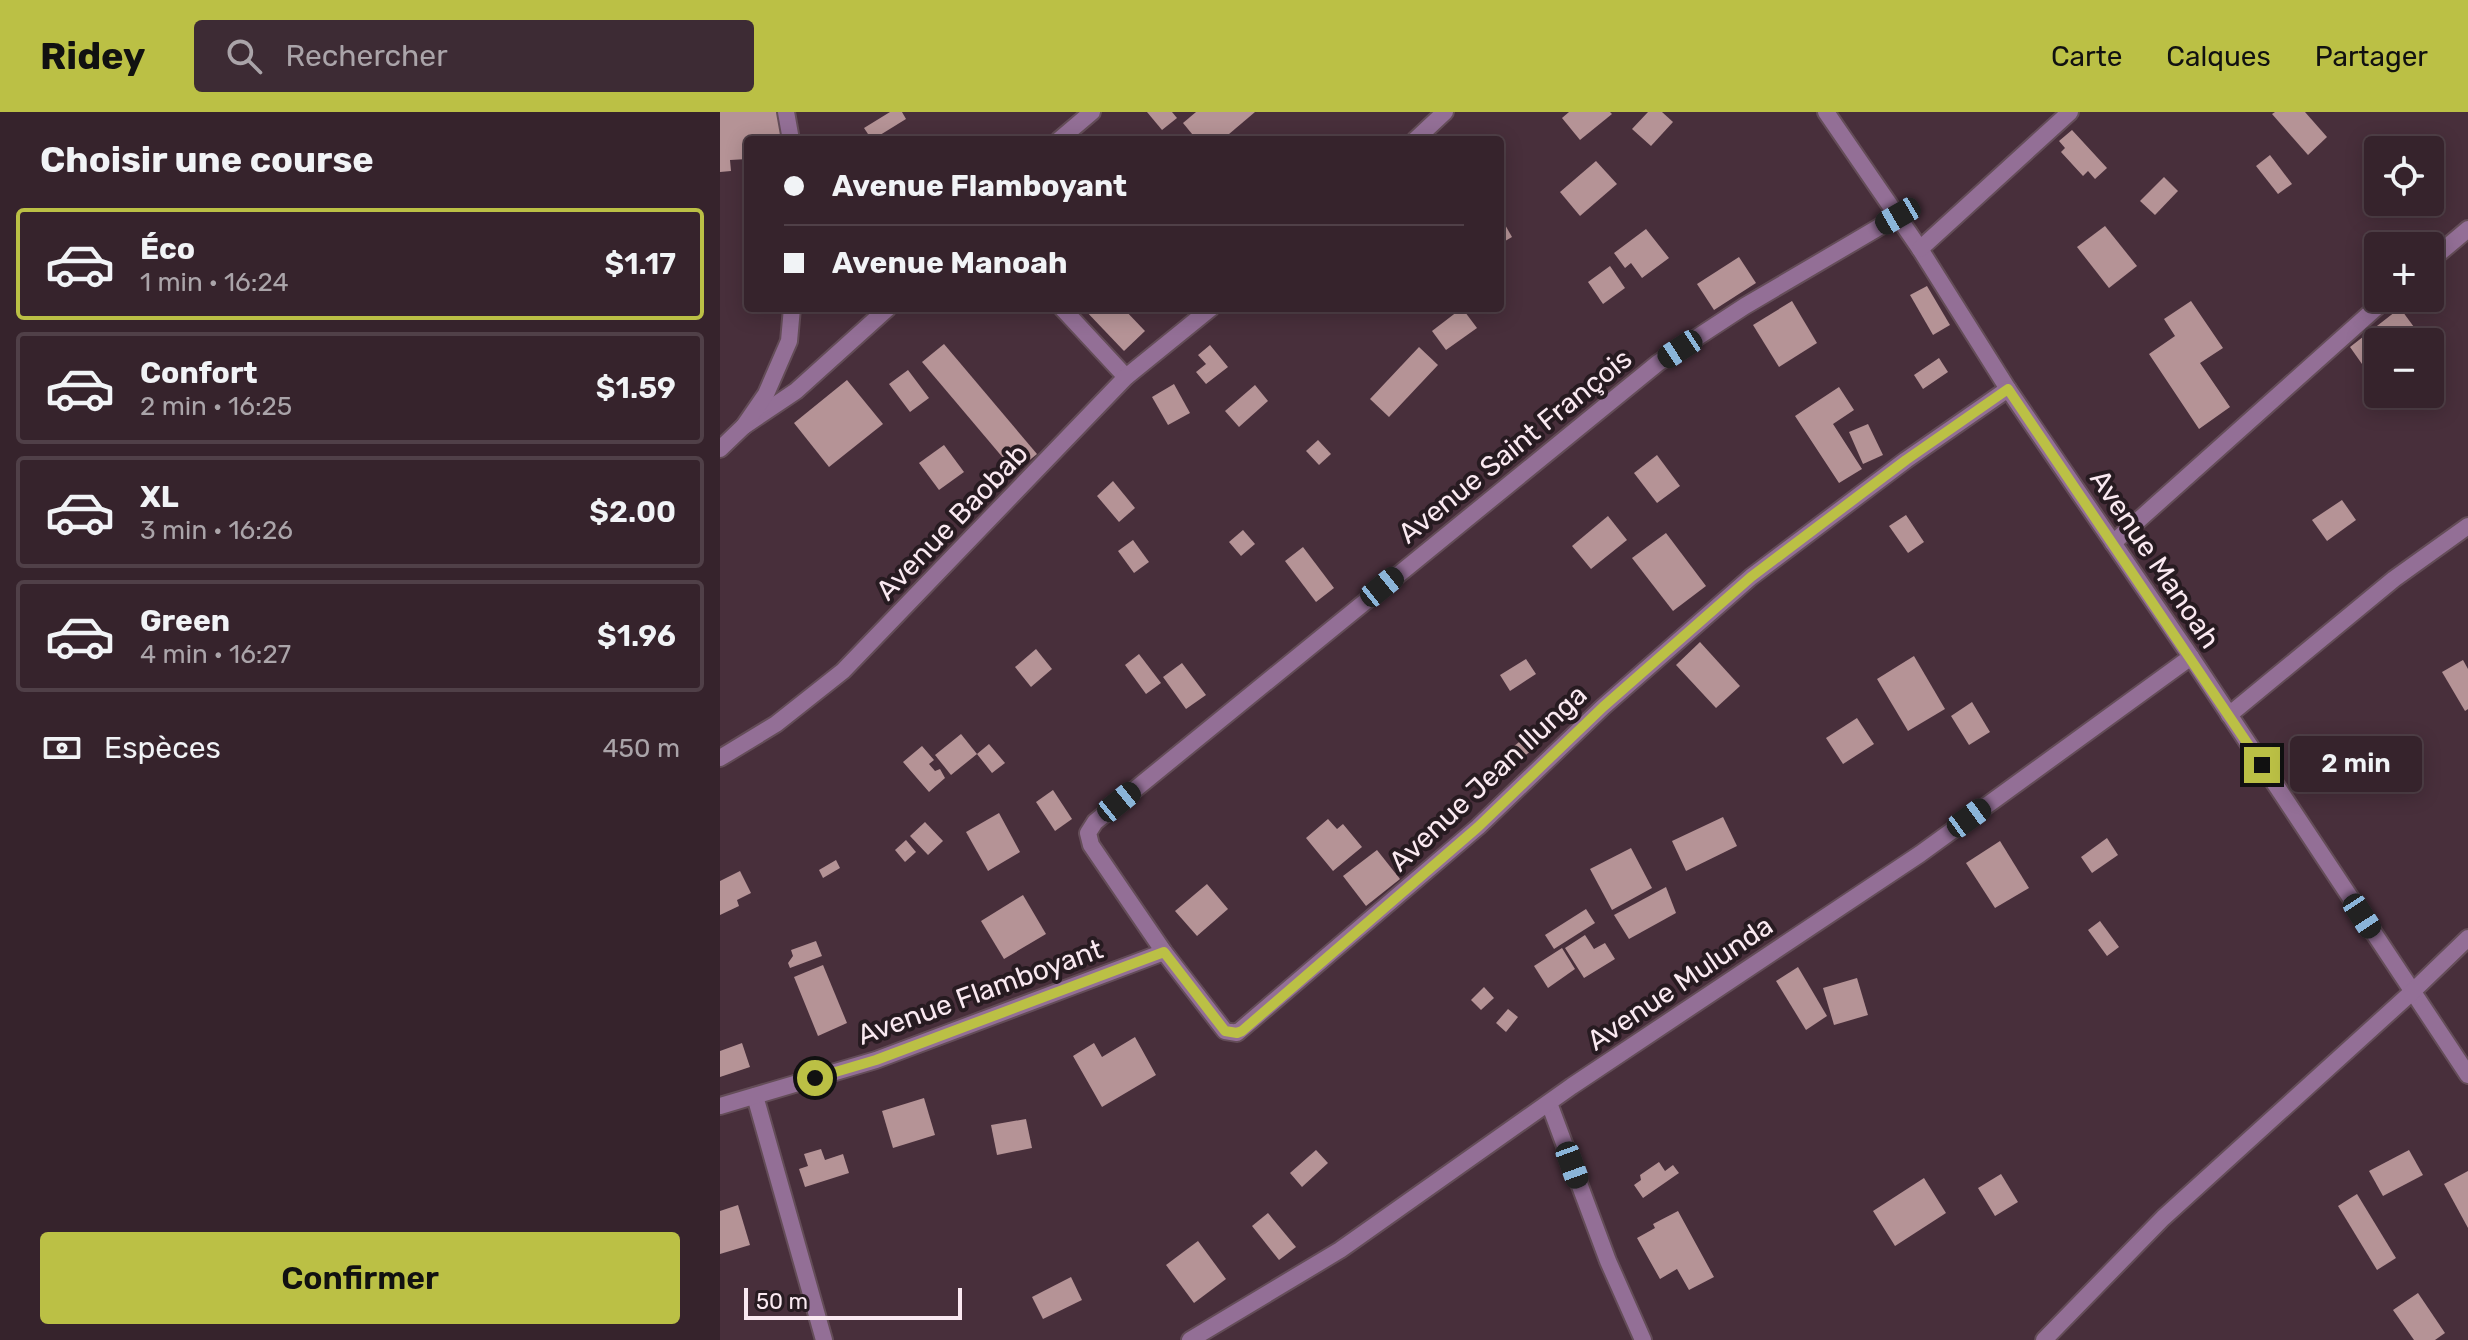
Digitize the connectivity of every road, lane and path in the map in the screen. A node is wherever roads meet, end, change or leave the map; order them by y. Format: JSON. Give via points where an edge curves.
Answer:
{"nodes":[{"id":1,"x":786,"y":112,"type":"edge"},
{"id":2,"x":1092,"y":112,"type":"edge"},
{"id":3,"x":1445,"y":112,"type":"edge"},
{"id":4,"x":1826,"y":112,"type":"edge"},
{"id":5,"x":2070,"y":112,"type":"edge"},
{"id":6,"x":790,"y":136,"type":"edge"},
{"id":7,"x":1064,"y":136,"type":"edge"},
{"id":8,"x":1419,"y":136,"type":"edge"},
{"id":9,"x":1898,"y":216,"type":"junction"},
{"id":10,"x":2468,"y":229,"type":"edge"},
{"id":11,"x":1920,"y":249,"type":"junction"},
{"id":12,"x":2444,"y":249,"type":"edge"},
{"id":13,"x":792,"y":312,"type":"edge"},
{"id":14,"x":884,"y":312,"type":"edge"},
{"id":15,"x":1066,"y":312,"type":"edge"},
{"id":16,"x":1206,"y":312,"type":"edge"},
{"id":17,"x":2371,"y":312,"type":"edge"},
{"id":18,"x":1126,"y":377,"type":"junction"},
{"id":19,"x":2008,"y":389,"type":"junction"},
{"id":20,"x":744,"y":426,"type":"junction"},
{"id":21,"x":720,"y":449,"type":"edge"},
{"id":22,"x":2468,"y":526,"type":"edge"},
{"id":23,"x":2113,"y":543,"type":"junction"},
{"id":24,"x":2191,"y":657,"type":"junction"},
{"id":25,"x":2229,"y":715,"type":"junction"},
{"id":26,"x":720,"y":758,"type":"edge"},
{"id":27,"x":1091,"y":845,"type":"joint"},
{"id":28,"x":2468,"y":938,"type":"edge"},
{"id":29,"x":1164,"y":952,"type":"junction"},
{"id":30,"x":2412,"y":992,"type":"junction"},
{"id":31,"x":2468,"y":1075,"type":"edge"},
{"id":32,"x":755,"y":1096,"type":"junction"},
{"id":33,"x":1549,"y":1103,"type":"junction"},
{"id":34,"x":720,"y":1106,"type":"edge"},
{"id":35,"x":824,"y":1340,"type":"edge"},
{"id":36,"x":1190,"y":1340,"type":"edge"},
{"id":37,"x":1643,"y":1340,"type":"edge"},
{"id":38,"x":2044,"y":1340,"type":"edge"}],
"edges":[{"from":1,"to":6,"type":"street"},
{"from":2,"to":7,"type":"street"},
{"from":3,"to":8,"type":"street"},
{"from":4,"to":9,"type":"street","name":"Avenue Manoah"},
{"from":5,"to":11,"type":"street"},
{"from":9,"to":11,"type":"street","name":"Avenue Manoah"},
{"from":9,"to":27,"type":"street","name":"Avenue Saint François","via":[[1658,363],[1095,822],[1088,833]]},
{"from":10,"to":12,"type":"street"},
{"from":11,"to":19,"type":"street","name":"Avenue Manoah"},
{"from":13,"to":20,"type":"street","via":[[789,341],[766,394]]},
{"from":14,"to":20,"type":"street","via":[[796,391]]},
{"from":15,"to":18,"type":"street"},
{"from":16,"to":18,"type":"street","name":"Avenue Baobab"},
{"from":17,"to":23,"type":"street"},
{"from":18,"to":26,"type":"street","name":"Avenue Baobab","via":[[843,671],[776,724]]},
{"from":19,"to":23,"type":"street","name":"Avenue Manoah"},
{"from":19,"to":29,"type":"street","name":"Avenue Jean Ilunga","via":[[1751,577],[1603,707],[1478,827],[1242,1031],[1225,1031]]},
{"from":20,"to":21,"type":"street"},
{"from":22,"to":25,"type":"street","via":[[2394,579]]},
{"from":23,"to":24,"type":"street","name":"Avenue Manoah"},
{"from":24,"to":25,"type":"street","name":"Avenue Manoah"},
{"from":24,"to":33,"type":"street","name":"Avenue Mulunda","via":[[1920,854]]},
{"from":25,"to":30,"type":"street","name":"Avenue Manoah"},
{"from":27,"to":29,"type":"street","name":"Avenue Jean Ilunga"},
{"from":28,"to":30,"type":"street"},
{"from":29,"to":32,"type":"street","name":"Avenue Flamboyant","via":[[876,1060]]},
{"from":30,"to":31,"type":"street","name":"Avenue Manoah"},
{"from":30,"to":38,"type":"street","via":[[2163,1218]]},
{"from":32,"to":34,"type":"street","name":"Avenue Flamboyant"},
{"from":32,"to":35,"type":"street"},
{"from":33,"to":36,"type":"street","name":"Avenue Mulunda","via":[[1340,1250]]},
{"from":33,"to":37,"type":"street"}]}
